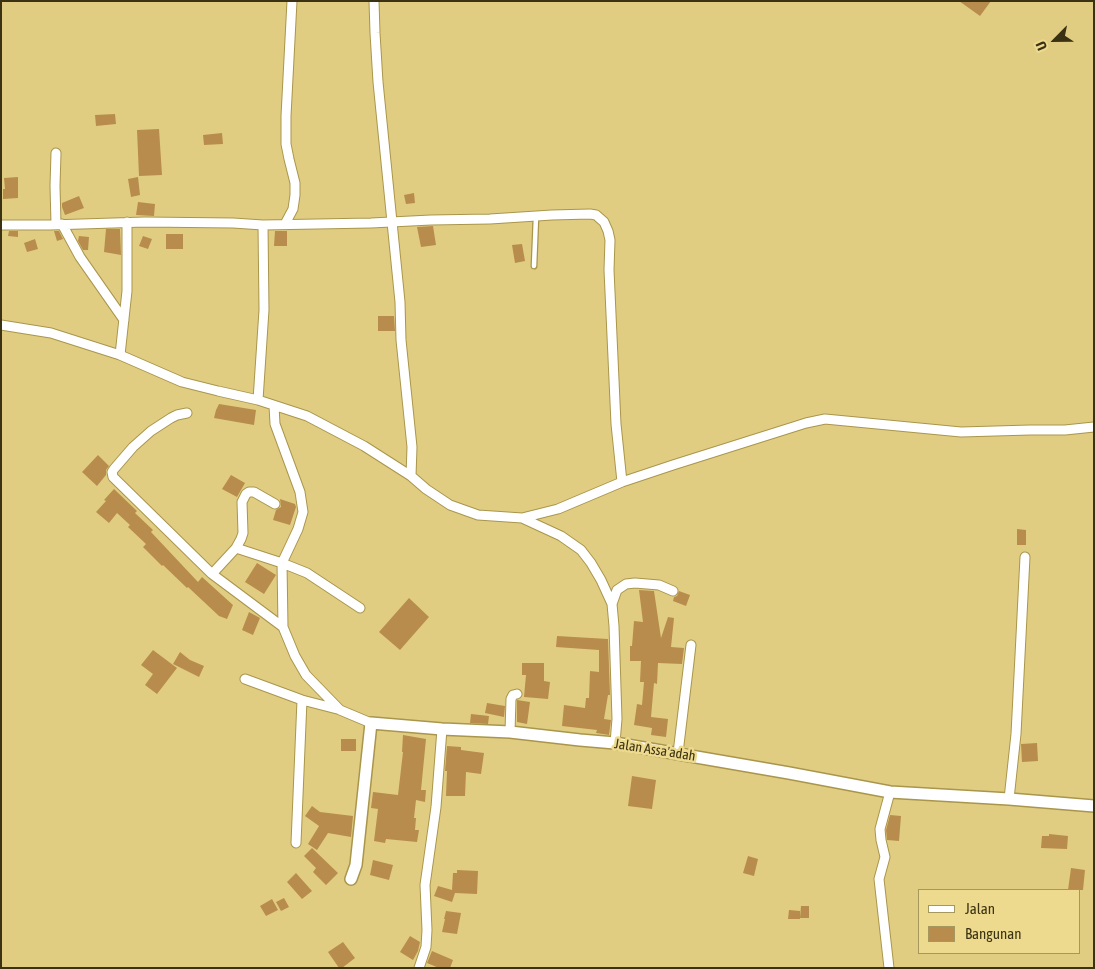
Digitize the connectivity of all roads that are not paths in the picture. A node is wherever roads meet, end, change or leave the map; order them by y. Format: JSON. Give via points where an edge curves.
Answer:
{"nodes":[{"id":1,"x":292,"y":1,"type":"edge"},
{"id":2,"x":374,"y":1,"type":"edge"},
{"id":3,"x":56,"y":153,"type":"dead end"},
{"id":4,"x":536,"y":217,"type":"junction"},
{"id":5,"x":127,"y":222,"type":"junction"},
{"id":6,"x":392,"y":222,"type":"junction"},
{"id":7,"x":59,"y":224,"type":"junction"},
{"id":8,"x":263,"y":224,"type":"junction"},
{"id":9,"x":285,"y":224,"type":"junction"},
{"id":10,"x":1,"y":225,"type":"edge"},
{"id":11,"x":534,"y":266,"type":"dead end"},
{"id":12,"x":124,"y":320,"type":"junction"},
{"id":13,"x":1,"y":325,"type":"edge"},
{"id":14,"x":120,"y":355,"type":"junction"},
{"id":15,"x":258,"y":400,"type":"junction"},
{"id":16,"x":274,"y":406,"type":"junction"},
{"id":17,"x":187,"y":413,"type":"dead end"},
{"id":18,"x":1094,"y":427,"type":"edge"},
{"id":19,"x":411,"y":476,"type":"junction"},
{"id":20,"x":622,"y":482,"type":"junction"},
{"id":21,"x":275,"y":504,"type":"dead end"},
{"id":22,"x":522,"y":518,"type":"junction"},
{"id":23,"x":236,"y":548,"type":"junction"},
{"id":24,"x":1025,"y":557,"type":"dead end"},
{"id":25,"x":282,"y":563,"type":"junction"},
{"id":26,"x":212,"y":574,"type":"junction"},
{"id":27,"x":673,"y":591,"type":"dead end"},
{"id":28,"x":612,"y":604,"type":"junction"},
{"id":29,"x":360,"y":608,"type":"dead end"},
{"id":30,"x":282,"y":627,"type":"junction"},
{"id":31,"x":692,"y":645,"type":"dead end"},
{"id":32,"x":245,"y":679,"type":"dead end"},
{"id":33,"x":517,"y":694,"type":"dead end"},
{"id":34,"x":302,"y":700,"type":"junction"},
{"id":35,"x":340,"y":710,"type":"junction"},
{"id":36,"x":371,"y":723,"type":"junction"},
{"id":37,"x":442,"y":729,"type":"junction"},
{"id":38,"x":510,"y":732,"type":"junction"},
{"id":39,"x":614,"y":743,"type":"junction"},
{"id":40,"x":678,"y":753,"type":"junction"},
{"id":41,"x":890,"y":792,"type":"junction"},
{"id":42,"x":1009,"y":799,"type":"junction"},
{"id":43,"x":1094,"y":806,"type":"edge"},
{"id":44,"x":296,"y":844,"type":"dead end"},
{"id":45,"x":351,"y":879,"type":"dead end"},
{"id":46,"x":419,"y":968,"type":"edge"},
{"id":47,"x":889,"y":968,"type":"edge"}],
"edges":[{"from":1,"to":9,"type":"street","via":[[286,144],[296,183],[294,209]]},
{"from":2,"to":6,"type":"street"},
{"from":3,"to":7,"type":"street"},
{"from":4,"to":6,"type":"street"},
{"from":4,"to":11,"type":"lane"},
{"from":4,"to":20,"type":"street","via":[[596,215],[608,231]]},
{"from":5,"to":7,"type":"street"},
{"from":5,"to":8,"type":"street"},
{"from":5,"to":12,"type":"street"},
{"from":6,"to":9,"type":"street"},
{"from":6,"to":19,"type":"street","via":[[412,447]]},
{"from":7,"to":10,"type":"street"},
{"from":7,"to":12,"type":"street"},
{"from":8,"to":9,"type":"street"},
{"from":8,"to":15,"type":"street","via":[[264,310]]},
{"from":12,"to":14,"type":"street"},
{"from":13,"to":14,"type":"street","via":[[51,333]]},
{"from":14,"to":15,"type":"street","via":[[182,382]]},
{"from":15,"to":16,"type":"street"},
{"from":16,"to":19,"type":"street","via":[[307,416]]},
{"from":16,"to":25,"type":"street","via":[[275,424],[300,492],[303,512]]},
{"from":17,"to":26,"type":"street","via":[[170,418],[151,431],[112,472],[113,477]]},
{"from":18,"to":20,"type":"street","via":[[961,432],[825,419]]},
{"from":19,"to":22,"type":"street","via":[[450,505],[478,515]]},
{"from":20,"to":22,"type":"street","via":[[558,508]]},
{"from":21,"to":23,"type":"street","via":[[254,492],[246,494],[242,502],[243,533]]},
{"from":22,"to":28,"type":"street","via":[[581,550]]},
{"from":23,"to":25,"type":"street"},
{"from":23,"to":26,"type":"street"},
{"from":24,"to":42,"type":"street","via":[[1016,734]]},
{"from":25,"to":29,"type":"street","via":[[307,573]]},
{"from":25,"to":30,"type":"street"},
{"from":26,"to":30,"type":"street"},
{"from":27,"to":28,"type":"street","via":[[659,585],[626,584],[617,590]]},
{"from":28,"to":39,"type":"street","via":[[618,719]]},
{"from":30,"to":35,"type":"street","via":[[306,676]]},
{"from":31,"to":40,"type":"street"},
{"from":32,"to":34,"type":"street"},
{"from":33,"to":38,"type":"street","via":[[511,699]]},
{"from":34,"to":35,"type":"street"},
{"from":34,"to":44,"type":"street"},
{"from":35,"to":36,"type":"street"},
{"from":36,"to":37,"type":"street","name":"Jalan Assa'adah"},
{"from":36,"to":45,"type":"street","via":[[356,866]]},
{"from":37,"to":38,"type":"street","name":"Jalan Assa'adah"},
{"from":37,"to":46,"type":"street","via":[[435,817],[425,886],[426,947]]},
{"from":38,"to":39,"type":"street","name":"Jalan Assa'adah"},
{"from":39,"to":40,"type":"street","name":"Jalan Assa'adah"},
{"from":40,"to":41,"type":"street","name":"Jalan Assa'adah"},
{"from":41,"to":42,"type":"street","name":"Jalan Assa'adah"},
{"from":41,"to":47,"type":"street","via":[[880,829],[884,857],[879,879]]},
{"from":42,"to":43,"type":"street","name":"Jalan Assa'adah"}]}
